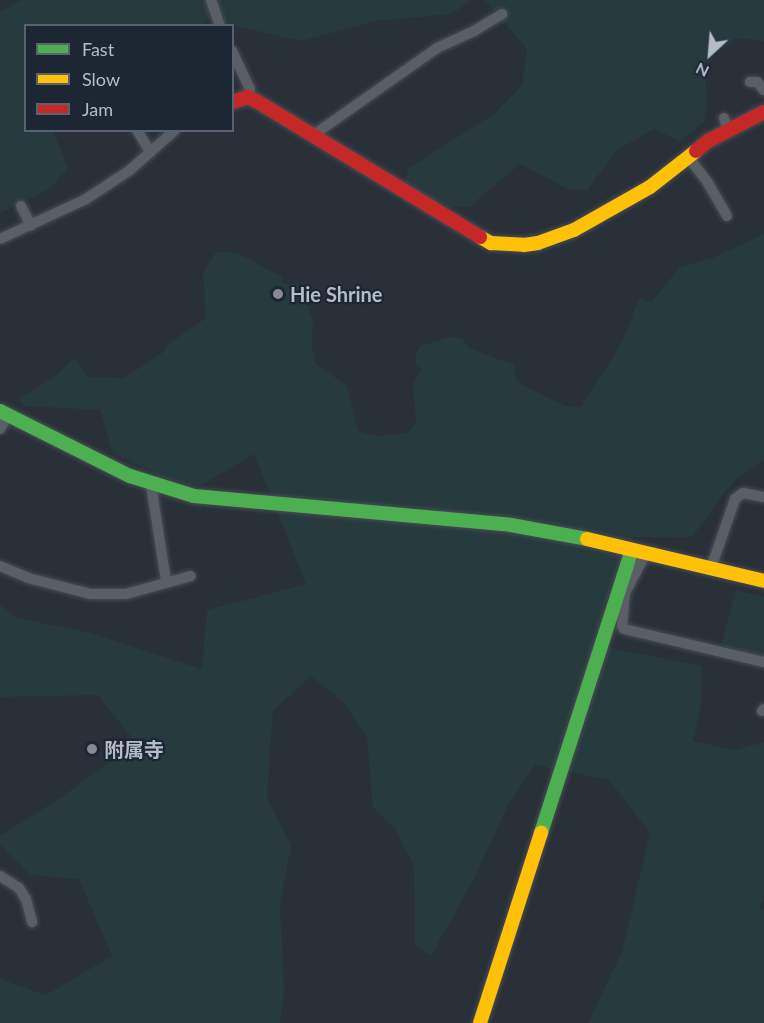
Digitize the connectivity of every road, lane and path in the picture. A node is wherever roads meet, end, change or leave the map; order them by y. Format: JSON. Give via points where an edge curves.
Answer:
{"nodes":[{"id":1,"x":211,"y":0,"type":"edge"},
{"id":2,"x":502,"y":14,"type":"dead end"},
{"id":3,"x":219,"y":24,"type":"edge"},
{"id":4,"x":234,"y":55,"type":"edge"},
{"id":5,"x":750,"y":82,"type":"dead end"},
{"id":6,"x":764,"y":90,"type":"edge"},
{"id":7,"x":248,"y":97,"type":"junction"},
{"id":8,"x":234,"y":101,"type":"edge"},
{"id":9,"x":764,"y":112,"type":"edge"},
{"id":10,"x":138,"y":132,"type":"edge"},
{"id":11,"x":173,"y":132,"type":"edge"},
{"id":12,"x":312,"y":136,"type":"junction"},
{"id":13,"x":150,"y":152,"type":"junction"},
{"id":14,"x":688,"y":157,"type":"junction"},
{"id":15,"x":21,"y":206,"type":"dead end"},
{"id":16,"x":727,"y":216,"type":"dead end"},
{"id":17,"x":31,"y":226,"type":"junction"},
{"id":18,"x":0,"y":239,"type":"edge"},
{"id":19,"x":4,"y":413,"type":"edge"},
{"id":20,"x":0,"y":429,"type":"edge"},
{"id":21,"x":151,"y":485,"type":"junction"},
{"id":22,"x":764,"y":497,"type":"edge"},
{"id":23,"x":639,"y":552,"type":"junction"},
{"id":24,"x":0,"y":566,"type":"edge"},
{"id":25,"x":711,"y":568,"type":"junction"},
{"id":26,"x":191,"y":576,"type":"dead end"},
{"id":27,"x":166,"y":581,"type":"junction"},
{"id":28,"x":764,"y":581,"type":"edge"},
{"id":29,"x":764,"y":662,"type":"edge"},
{"id":30,"x":0,"y":876,"type":"edge"},
{"id":31,"x":32,"y":922,"type":"dead end"},
{"id":32,"x":480,"y":1023,"type":"edge"}],
"edges":[{"from":1,"to":3,"type":"street"},
{"from":2,"to":12,"type":"street","via":[[437,48]]},
{"from":4,"to":7,"type":"street","via":[[250,89]]},
{"from":5,"to":6,"type":"street","via":[[757,82]]},
{"from":7,"to":8,"type":"street"},
{"from":7,"to":12,"type":"street"},
{"from":9,"to":14,"type":"street","via":[[726,124]]},
{"from":10,"to":13,"type":"street"},
{"from":11,"to":13,"type":"street"},
{"from":12,"to":14,"type":"street","via":[[467,231],[492,243],[505,244],[538,243],[574,230],[650,187]]},
{"from":13,"to":17,"type":"street","via":[[86,199]]},
{"from":14,"to":16,"type":"street"},
{"from":15,"to":17,"type":"street"},
{"from":17,"to":18,"type":"street"},
{"from":19,"to":20,"type":"street"},
{"from":19,"to":21,"type":"street"},
{"from":21,"to":23,"type":"street","via":[[194,496],[511,525],[569,534]]},
{"from":21,"to":27,"type":"street"},
{"from":22,"to":25,"type":"street","via":[[743,493],[735,499]]},
{"from":23,"to":25,"type":"street"},
{"from":23,"to":29,"type":"street","via":[[625,593],[624,628]]},
{"from":23,"to":32,"type":"street"},
{"from":24,"to":27,"type":"street","via":[[91,594],[126,594]]},
{"from":25,"to":28,"type":"street"},
{"from":26,"to":27,"type":"street"},
{"from":30,"to":31,"type":"street","via":[[19,888]]}]}
